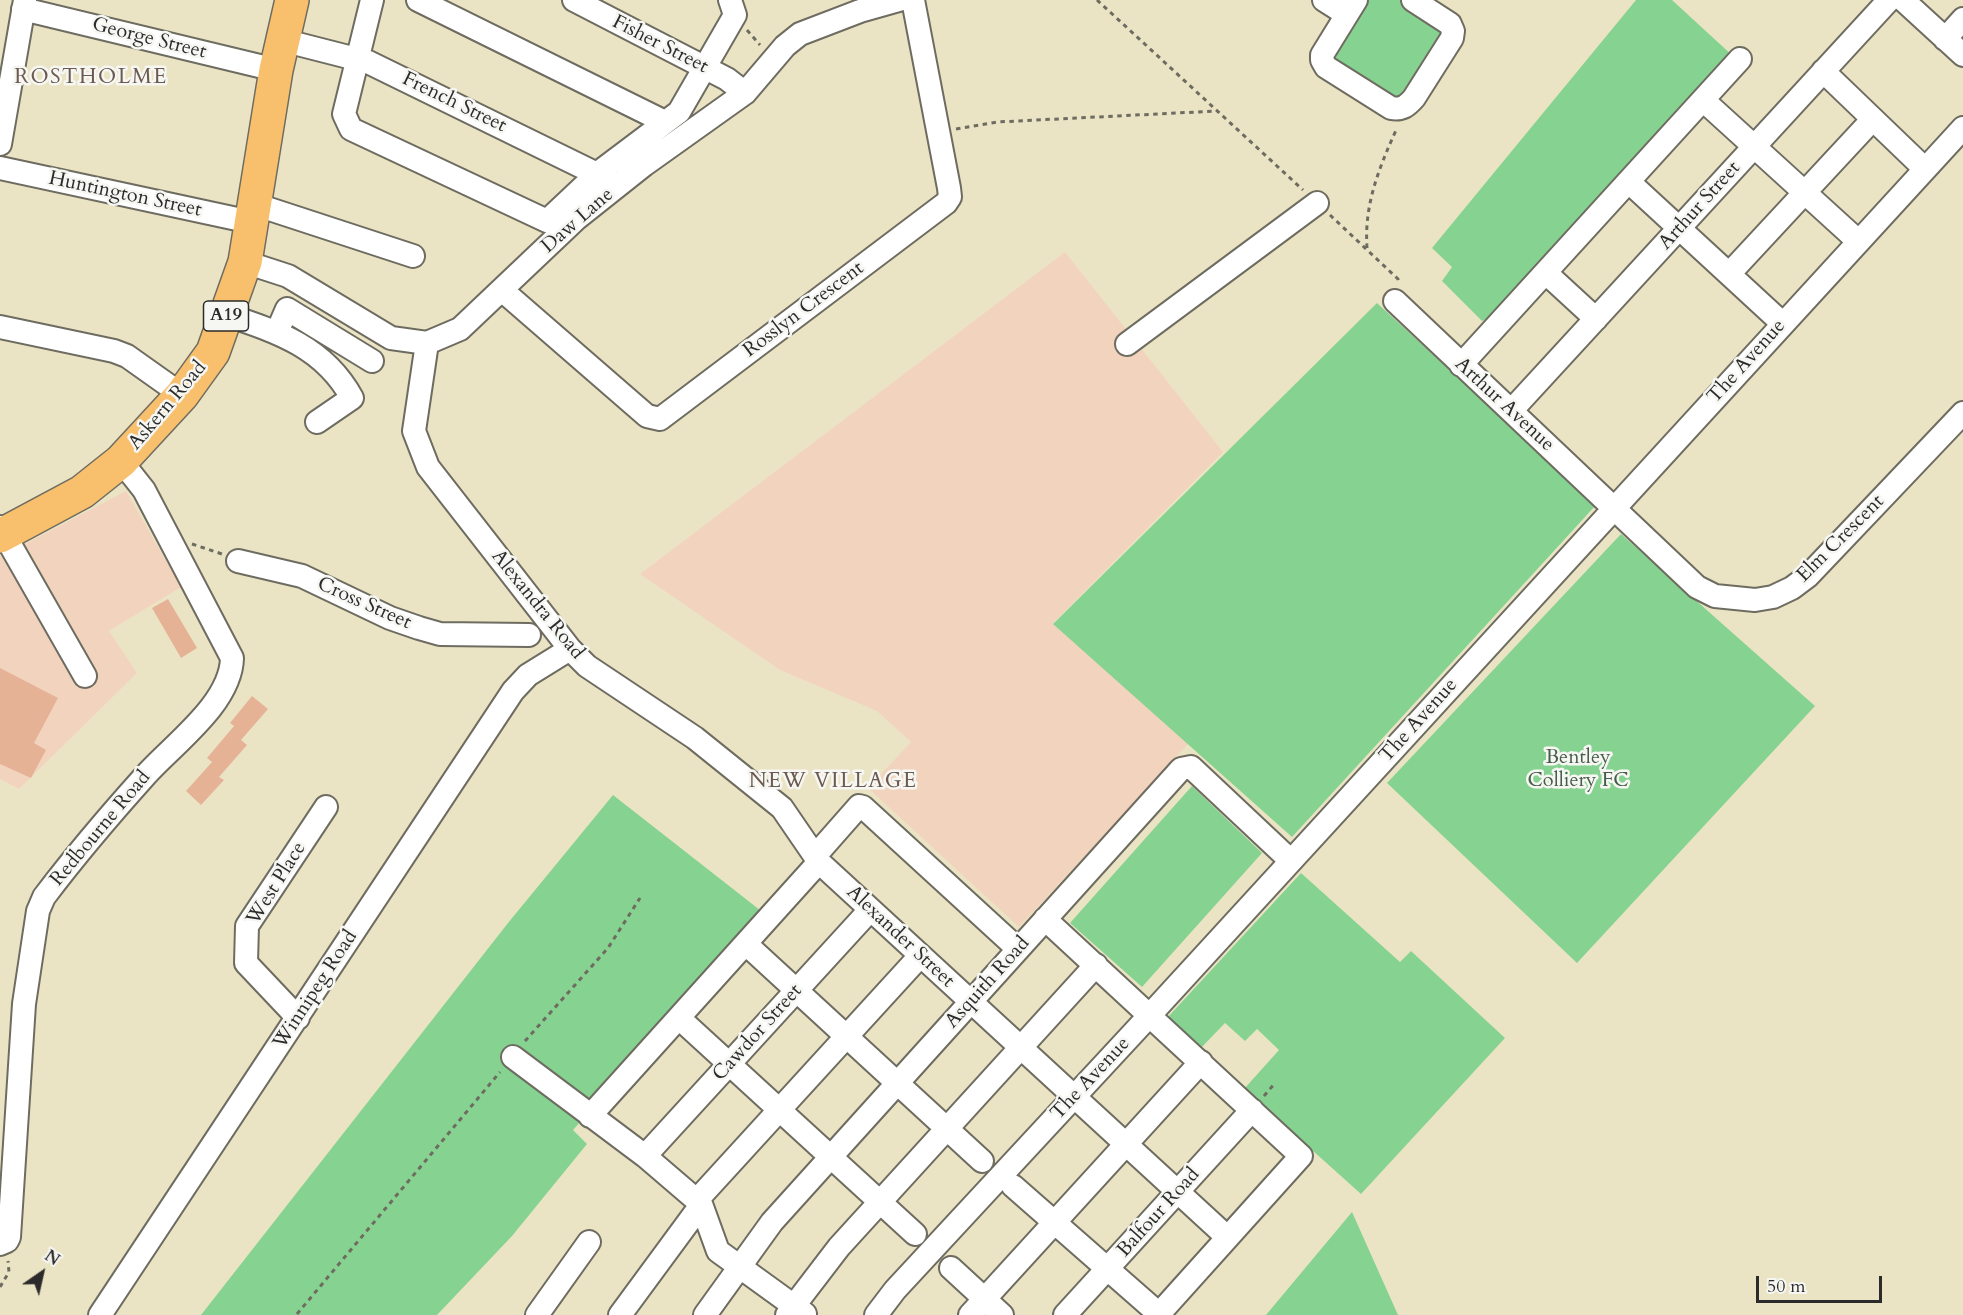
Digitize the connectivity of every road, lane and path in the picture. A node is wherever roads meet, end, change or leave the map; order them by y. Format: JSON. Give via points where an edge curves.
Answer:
{"nodes":[{"id":1,"x":292,"y":0,"type":"edge"},
{"id":2,"x":372,"y":0,"type":"edge"},
{"id":3,"x":417,"y":0,"type":"edge"},
{"id":4,"x":574,"y":0,"type":"edge"},
{"id":5,"x":899,"y":0,"type":"edge"},
{"id":6,"x":913,"y":0,"type":"edge"},
{"id":7,"x":1097,"y":0,"type":"edge"},
{"id":8,"x":1324,"y":0,"type":"edge"},
{"id":9,"x":1413,"y":0,"type":"edge"},
{"id":10,"x":1888,"y":0,"type":"edge"},
{"id":11,"x":1903,"y":0,"type":"edge"},
{"id":12,"x":24,"y":4,"type":"edge"},
{"id":13,"x":1351,"y":7,"type":"edge"},
{"id":14,"x":733,"y":8,"type":"edge"},
{"id":15,"x":1963,"y":19,"type":"edge"},
{"id":16,"x":1945,"y":39,"type":"junction"},
{"id":17,"x":279,"y":55,"type":"junction"},
{"id":18,"x":1963,"y":55,"type":"edge"},
{"id":19,"x":777,"y":56,"type":"junction"},
{"id":20,"x":359,"y":58,"type":"junction"},
{"id":21,"x":1740,"y":59,"type":"dead end"},
{"id":22,"x":704,"y":67,"type":"junction"},
{"id":23,"x":1823,"y":71,"type":"junction"},
{"id":24,"x":745,"y":93,"type":"junction"},
{"id":25,"x":1703,"y":100,"type":"junction"},
{"id":26,"x":1399,"y":109,"type":"junction"},
{"id":27,"x":1217,"y":111,"type":"junction"},
{"id":28,"x":1873,"y":119,"type":"junction"},
{"id":29,"x":665,"y":122,"type":"junction"},
{"id":30,"x":1963,"y":128,"type":"edge"},
{"id":31,"x":939,"y":132,"type":"junction"},
{"id":32,"x":0,"y":144,"type":"edge"},
{"id":33,"x":1754,"y":147,"type":"junction"},
{"id":34,"x":0,"y":168,"type":"edge"},
{"id":35,"x":1925,"y":169,"type":"junction"},
{"id":36,"x":598,"y":173,"type":"junction"},
{"id":37,"x":1629,"y":182,"type":"junction"},
{"id":38,"x":616,"y":189,"type":"junction"},
{"id":39,"x":1804,"y":193,"type":"junction"},
{"id":40,"x":1317,"y":203,"type":"junction"},
{"id":41,"x":252,"y":213,"type":"junction"},
{"id":42,"x":547,"y":221,"type":"junction"},
{"id":43,"x":1679,"y":229,"type":"junction"},
{"id":44,"x":1858,"y":241,"type":"junction"},
{"id":45,"x":1367,"y":250,"type":"junction"},
{"id":46,"x":413,"y":256,"type":"dead end"},
{"id":47,"x":246,"y":262,"type":"junction"},
{"id":48,"x":532,"y":262,"type":"junction"},
{"id":49,"x":1546,"y":273,"type":"junction"},
{"id":50,"x":1729,"y":274,"type":"junction"},
{"id":51,"x":503,"y":291,"type":"junction"},
{"id":52,"x":1399,"y":305,"type":"joint"},
{"id":53,"x":226,"y":315,"type":"junction"},
{"id":54,"x":1596,"y":319,"type":"junction"},
{"id":55,"x":1782,"y":323,"type":"junction"},
{"id":56,"x":0,"y":327,"type":"edge"},
{"id":57,"x":277,"y":332,"type":"junction"},
{"id":58,"x":427,"y":343,"type":"junction"},
{"id":59,"x":1127,"y":344,"type":"dead end"},
{"id":60,"x":372,"y":361,"type":"dead end"},
{"id":61,"x":1461,"y":365,"type":"junction"},
{"id":62,"x":182,"y":395,"type":"junction"},
{"id":63,"x":1511,"y":411,"type":"junction"},
{"id":64,"x":1963,"y":413,"type":"edge"},
{"id":65,"x":317,"y":422,"type":"dead end"},
{"id":66,"x":121,"y":461,"type":"junction"},
{"id":67,"x":1614,"y":508,"type":"junction"},
{"id":68,"x":1,"y":533,"type":"edge"},
{"id":69,"x":174,"y":548,"type":"junction"},
{"id":70,"x":238,"y":561,"type":"joint"},
{"id":71,"x":543,"y":615,"type":"junction"},
{"id":72,"x":529,"y":635,"type":"junction"},
{"id":73,"x":570,"y":649,"type":"junction"},
{"id":74,"x":536,"y":670,"type":"junction"},
{"id":75,"x":85,"y":676,"type":"dead end"},
{"id":76,"x":326,"y":807,"type":"dead end"},
{"id":77,"x":816,"y":857,"type":"junction"},
{"id":78,"x":1291,"y":861,"type":"junction"},
{"id":79,"x":640,"y":898,"type":"dead end"},
{"id":80,"x":870,"y":910,"type":"junction"},
{"id":81,"x":1045,"y":919,"type":"junction"},
{"id":82,"x":746,"y":944,"type":"junction"},
{"id":83,"x":1018,"y":949,"type":"junction"},
{"id":84,"x":920,"y":956,"type":"junction"},
{"id":85,"x":1095,"y":965,"type":"junction"},
{"id":86,"x":797,"y":990,"type":"junction"},
{"id":87,"x":971,"y":1003,"type":"junction"},
{"id":88,"x":1150,"y":1015,"type":"junction"},
{"id":89,"x":298,"y":1018,"type":"junction"},
{"id":90,"x":679,"y":1018,"type":"junction"},
{"id":91,"x":11,"y":1025,"type":"edge"},
{"id":92,"x":847,"y":1035,"type":"junction"},
{"id":93,"x":1021,"y":1047,"type":"junction"},
{"id":94,"x":513,"y":1057,"type":"junction"},
{"id":95,"x":1201,"y":1062,"type":"junction"},
{"id":96,"x":729,"y":1064,"type":"junction"},
{"id":97,"x":898,"y":1083,"type":"junction"},
{"id":98,"x":1076,"y":1096,"type":"junction"},
{"id":99,"x":779,"y":1109,"type":"junction"},
{"id":100,"x":1252,"y":1110,"type":"junction"},
{"id":101,"x":590,"y":1116,"type":"junction"},
{"id":102,"x":947,"y":1128,"type":"junction"},
{"id":103,"x":1127,"y":1144,"type":"junction"},
{"id":104,"x":645,"y":1155,"type":"junction"},
{"id":105,"x":831,"y":1157,"type":"junction"},
{"id":106,"x":982,"y":1161,"type":"dead end"},
{"id":107,"x":6,"y":1176,"type":"edge"},
{"id":108,"x":1013,"y":1186,"type":"dead end"},
{"id":109,"x":1178,"y":1192,"type":"junction"},
{"id":110,"x":880,"y":1202,"type":"junction"},
{"id":111,"x":699,"y":1203,"type":"junction"},
{"id":112,"x":1053,"y":1224,"type":"junction"},
{"id":113,"x":915,"y":1234,"type":"dead end"},
{"id":114,"x":1227,"y":1237,"type":"junction"},
{"id":115,"x":589,"y":1242,"type":"dead end"},
{"id":116,"x":4,"y":1243,"type":"edge"},
{"id":117,"x":739,"y":1266,"type":"junction"},
{"id":118,"x":951,"y":1268,"type":"dead end"},
{"id":119,"x":1109,"y":1268,"type":"junction"},
{"id":120,"x":0,"y":1287,"type":"edge"},
{"id":121,"x":978,"y":1307,"type":"edge"},
{"id":122,"x":795,"y":1312,"type":"edge"},
{"id":123,"x":297,"y":1314,"type":"edge"},
{"id":124,"x":1158,"y":1314,"type":"edge"},
{"id":125,"x":100,"y":1315,"type":"edge"},
{"id":126,"x":537,"y":1315,"type":"edge"},
{"id":127,"x":620,"y":1315,"type":"edge"},
{"id":128,"x":705,"y":1315,"type":"edge"},
{"id":129,"x":876,"y":1315,"type":"edge"},
{"id":130,"x":1002,"y":1315,"type":"edge"},
{"id":131,"x":1065,"y":1315,"type":"edge"}],
"edges":[{"from":1,"to":17,"type":"highway","name":"Askern Road","number":"A19"},
{"from":2,"to":20,"type":"street"},
{"from":3,"to":29,"type":"street"},
{"from":4,"to":22,"type":"street","name":"Fisher Street"},
{"from":5,"to":19,"type":"street","name":"Daw Lane","via":[[800,34]]},
{"from":6,"to":31,"type":"street","name":"Rosslyn Crescent"},
{"from":7,"to":27,"type":"path"},
{"from":8,"to":13,"type":"street"},
{"from":9,"to":26,"type":"street","via":[[1450,24],[1453,31],[1414,98]]},
{"from":10,"to":23,"type":"street","name":"Arthur Street"},
{"from":11,"to":16,"type":"street"},
{"from":12,"to":17,"type":"street","name":"George Street"},
{"from":12,"to":32,"type":"street"},
{"from":13,"to":26,"type":"street","via":[[1322,60],[1326,67],[1391,108]]},
{"from":14,"to":19,"type":"path","via":[[760,45]]},
{"from":14,"to":22,"type":"street"},
{"from":15,"to":16,"type":"street"},
{"from":16,"to":18,"type":"street"},
{"from":17,"to":20,"type":"street","name":"French Street"},
{"from":17,"to":41,"type":"highway","name":"Askern Road","number":"A19"},
{"from":19,"to":24,"type":"street","name":"Daw Lane"},
{"from":20,"to":36,"type":"street","name":"French Street"},
{"from":20,"to":42,"type":"street","via":[[344,114],[351,129]]},
{"from":21,"to":25,"type":"street"},
{"from":22,"to":24,"type":"street","name":"Fisher Street","via":[[738,85]]},
{"from":22,"to":29,"type":"street","via":[[679,112]]},
{"from":23,"to":28,"type":"street"},
{"from":23,"to":33,"type":"street","name":"Arthur Street"},
{"from":24,"to":38,"type":"street","name":"Daw Lane"},
{"from":25,"to":33,"type":"street"},
{"from":25,"to":37,"type":"street"},
{"from":26,"to":45,"type":"path","via":[[1402,116],[1370,199],[1365,222]]},
{"from":27,"to":31,"type":"path","via":[[997,122]]},
{"from":27,"to":40,"type":"path"},
{"from":28,"to":35,"type":"street"},
{"from":28,"to":39,"type":"street"},
{"from":29,"to":36,"type":"street"},
{"from":30,"to":35,"type":"street","name":"The Avenue"},
{"from":31,"to":51,"type":"street","name":"Rosslyn Crescent","via":[[950,197],[946,203],[660,419],[646,416]]},
{"from":33,"to":39,"type":"street"},
{"from":33,"to":43,"type":"street","name":"Arthur Street"},
{"from":34,"to":41,"type":"street","name":"Huntington Street"},
{"from":35,"to":44,"type":"street","name":"The Avenue"},
{"from":36,"to":38,"type":"street","name":"French Street"},
{"from":36,"to":42,"type":"street"},
{"from":37,"to":43,"type":"street"},
{"from":37,"to":49,"type":"street"},
{"from":38,"to":48,"type":"street","name":"Daw Lane","via":[[576,219]]},
{"from":39,"to":44,"type":"street"},
{"from":39,"to":50,"type":"street"},
{"from":40,"to":45,"type":"path"},
{"from":40,"to":59,"type":"street"},
{"from":41,"to":46,"type":"street","name":"Huntington Street"},
{"from":41,"to":47,"type":"highway","name":"Askern Road","number":"A19"},
{"from":42,"to":48,"type":"street"},
{"from":43,"to":50,"type":"street"},
{"from":43,"to":54,"type":"street","name":"Arthur Street"},
{"from":44,"to":55,"type":"street","name":"The Avenue"},
{"from":45,"to":52,"type":"path","via":[[1398,279]]},
{"from":47,"to":53,"type":"highway","name":"Askern Road","number":"A19"},
{"from":47,"to":58,"type":"street","via":[[288,276],[391,338]]},
{"from":48,"to":51,"type":"street","name":"Daw Lane"},
{"from":49,"to":54,"type":"street"},
{"from":49,"to":61,"type":"street"},
{"from":50,"to":55,"type":"street"},
{"from":51,"to":58,"type":"street","name":"Daw Lane","via":[[460,329]]},
{"from":52,"to":61,"type":"street","name":"Arthur Avenue"},
{"from":53,"to":57,"type":"street"},
{"from":53,"to":62,"type":"highway","name":"Askern Road","number":"A19","via":[[213,352]]},
{"from":54,"to":63,"type":"street","name":"Arthur Street"},
{"from":55,"to":67,"type":"street","name":"The Avenue"},
{"from":56,"to":62,"type":"street","via":[[114,351]]},
{"from":57,"to":60,"type":"street","via":[[288,309]]},
{"from":57,"to":65,"type":"street","via":[[321,360],[352,398]]},
{"from":58,"to":71,"type":"street","name":"Alexandra Road","via":[[414,431],[421,452],[428,467]]},
{"from":61,"to":63,"type":"street","name":"Arthur Avenue"},
{"from":62,"to":66,"type":"highway","name":"Askern Road","number":"A19"},
{"from":63,"to":67,"type":"street","name":"Arthur Avenue"},
{"from":64,"to":67,"type":"street","name":"Elm Crescent","via":[[1808,576],[1773,597],[1733,599],[1697,587]]},
{"from":66,"to":68,"type":"highway","name":"Askern Road","number":"A19","via":[[82,492]]},
{"from":66,"to":69,"type":"street","name":"Redbourne Road","via":[[144,490]]},
{"from":67,"to":78,"type":"street","name":"The Avenue"},
{"from":68,"to":75,"type":"street"},
{"from":69,"to":70,"type":"path","via":[[196,543]]},
{"from":69,"to":91,"type":"street","name":"Redbourne Road","via":[[232,658],[232,672],[202,719],[145,776],[44,897]]},
{"from":70,"to":72,"type":"street","name":"Cross Street","via":[[302,576],[390,618],[429,631]]},
{"from":71,"to":72,"type":"street"},
{"from":71,"to":73,"type":"street","name":"Alexandra Road"},
{"from":72,"to":74,"type":"street","via":[[530,660]]},
{"from":73,"to":74,"type":"street","name":"Winnipeg Road"},
{"from":73,"to":77,"type":"street","name":"Alexandra Road","via":[[587,666],[695,738],[782,808]]},
{"from":74,"to":89,"type":"street","name":"Winnipeg Road","via":[[513,691]]},
{"from":76,"to":89,"type":"street","name":"West Place","via":[[247,926],[246,963]]},
{"from":77,"to":80,"type":"street","name":"Alexander Street"},
{"from":77,"to":82,"type":"street"},
{"from":77,"to":83,"type":"street","via":[[859,806],[863,807]]},
{"from":78,"to":81,"type":"street","name":"Asquith Road","via":[[1187,767],[1181,769]]},
{"from":78,"to":88,"type":"street","name":"The Avenue"},
{"from":79,"to":94,"type":"path","via":[[608,948]]},
{"from":80,"to":84,"type":"street","name":"Alexander Street"},
{"from":80,"to":86,"type":"street","name":"Cawdor Street"},
{"from":81,"to":83,"type":"street","name":"Asquith Road"},
{"from":81,"to":85,"type":"street"},
{"from":82,"to":86,"type":"street"},
{"from":82,"to":90,"type":"street"},
{"from":83,"to":87,"type":"street","name":"Asquith Road"},
{"from":84,"to":87,"type":"street","name":"Alexander Street"},
{"from":84,"to":92,"type":"street"},
{"from":85,"to":88,"type":"street"},
{"from":85,"to":93,"type":"street"},
{"from":86,"to":92,"type":"street"},
{"from":86,"to":96,"type":"street","name":"Cawdor Street"},
{"from":87,"to":93,"type":"street","name":"Alexander Street"},
{"from":87,"to":97,"type":"street","name":"Asquith Road"},
{"from":88,"to":95,"type":"street"},
{"from":88,"to":98,"type":"street","name":"The Avenue"},
{"from":89,"to":125,"type":"street","name":"Winnipeg Road"},
{"from":90,"to":96,"type":"street"},
{"from":90,"to":101,"type":"street"},
{"from":91,"to":107,"type":"street","name":"Redbourne Road"},
{"from":92,"to":97,"type":"street"},
{"from":92,"to":99,"type":"street"},
{"from":93,"to":98,"type":"street","name":"Alexander Street"},
{"from":93,"to":102,"type":"street"},
{"from":94,"to":101,"type":"street"},
{"from":94,"to":123,"type":"path"},
{"from":95,"to":100,"type":"street"},
{"from":95,"to":103,"type":"street"},
{"from":96,"to":99,"type":"street"},
{"from":96,"to":104,"type":"street","name":"Cawdor Street"},
{"from":97,"to":102,"type":"street"},
{"from":97,"to":105,"type":"street","name":"Asquith Road"},
{"from":98,"to":103,"type":"street","name":"Alexander Street"},
{"from":98,"to":129,"type":"street","name":"The Avenue"},
{"from":99,"to":105,"type":"street"},
{"from":99,"to":111,"type":"street"},
{"from":100,"to":109,"type":"street","name":"Balfour Road"},
{"from":100,"to":114,"type":"street","via":[[1302,1156]]},
{"from":101,"to":104,"type":"street"},
{"from":102,"to":106,"type":"street"},
{"from":102,"to":110,"type":"street"},
{"from":103,"to":109,"type":"street","name":"Alexander Street"},
{"from":103,"to":112,"type":"street"},
{"from":104,"to":111,"type":"street"},
{"from":105,"to":110,"type":"street"},
{"from":105,"to":117,"type":"street","name":"Asquith Road","via":[[772,1222]]},
{"from":107,"to":116,"type":"street","name":"Redbourne Road"},
{"from":108,"to":112,"type":"street"},
{"from":109,"to":114,"type":"street","name":"Alexander Street"},
{"from":109,"to":119,"type":"street","name":"Balfour Road"},
{"from":110,"to":113,"type":"street"},
{"from":110,"to":122,"type":"street","via":[[839,1247]]},
{"from":111,"to":117,"type":"street","via":[[718,1251]]},
{"from":111,"to":127,"type":"street"},
{"from":112,"to":119,"type":"street"},
{"from":112,"to":121,"type":"street"},
{"from":114,"to":124,"type":"street"},
{"from":115,"to":126,"type":"street"},
{"from":116,"to":120,"type":"path","via":[[9,1272]]},
{"from":117,"to":122,"type":"street"},
{"from":117,"to":128,"type":"street","name":"Asquith Road"},
{"from":118,"to":121,"type":"street"},
{"from":119,"to":124,"type":"street"},
{"from":119,"to":131,"type":"street","name":"Balfour Road"},
{"from":121,"to":130,"type":"street"}]}
